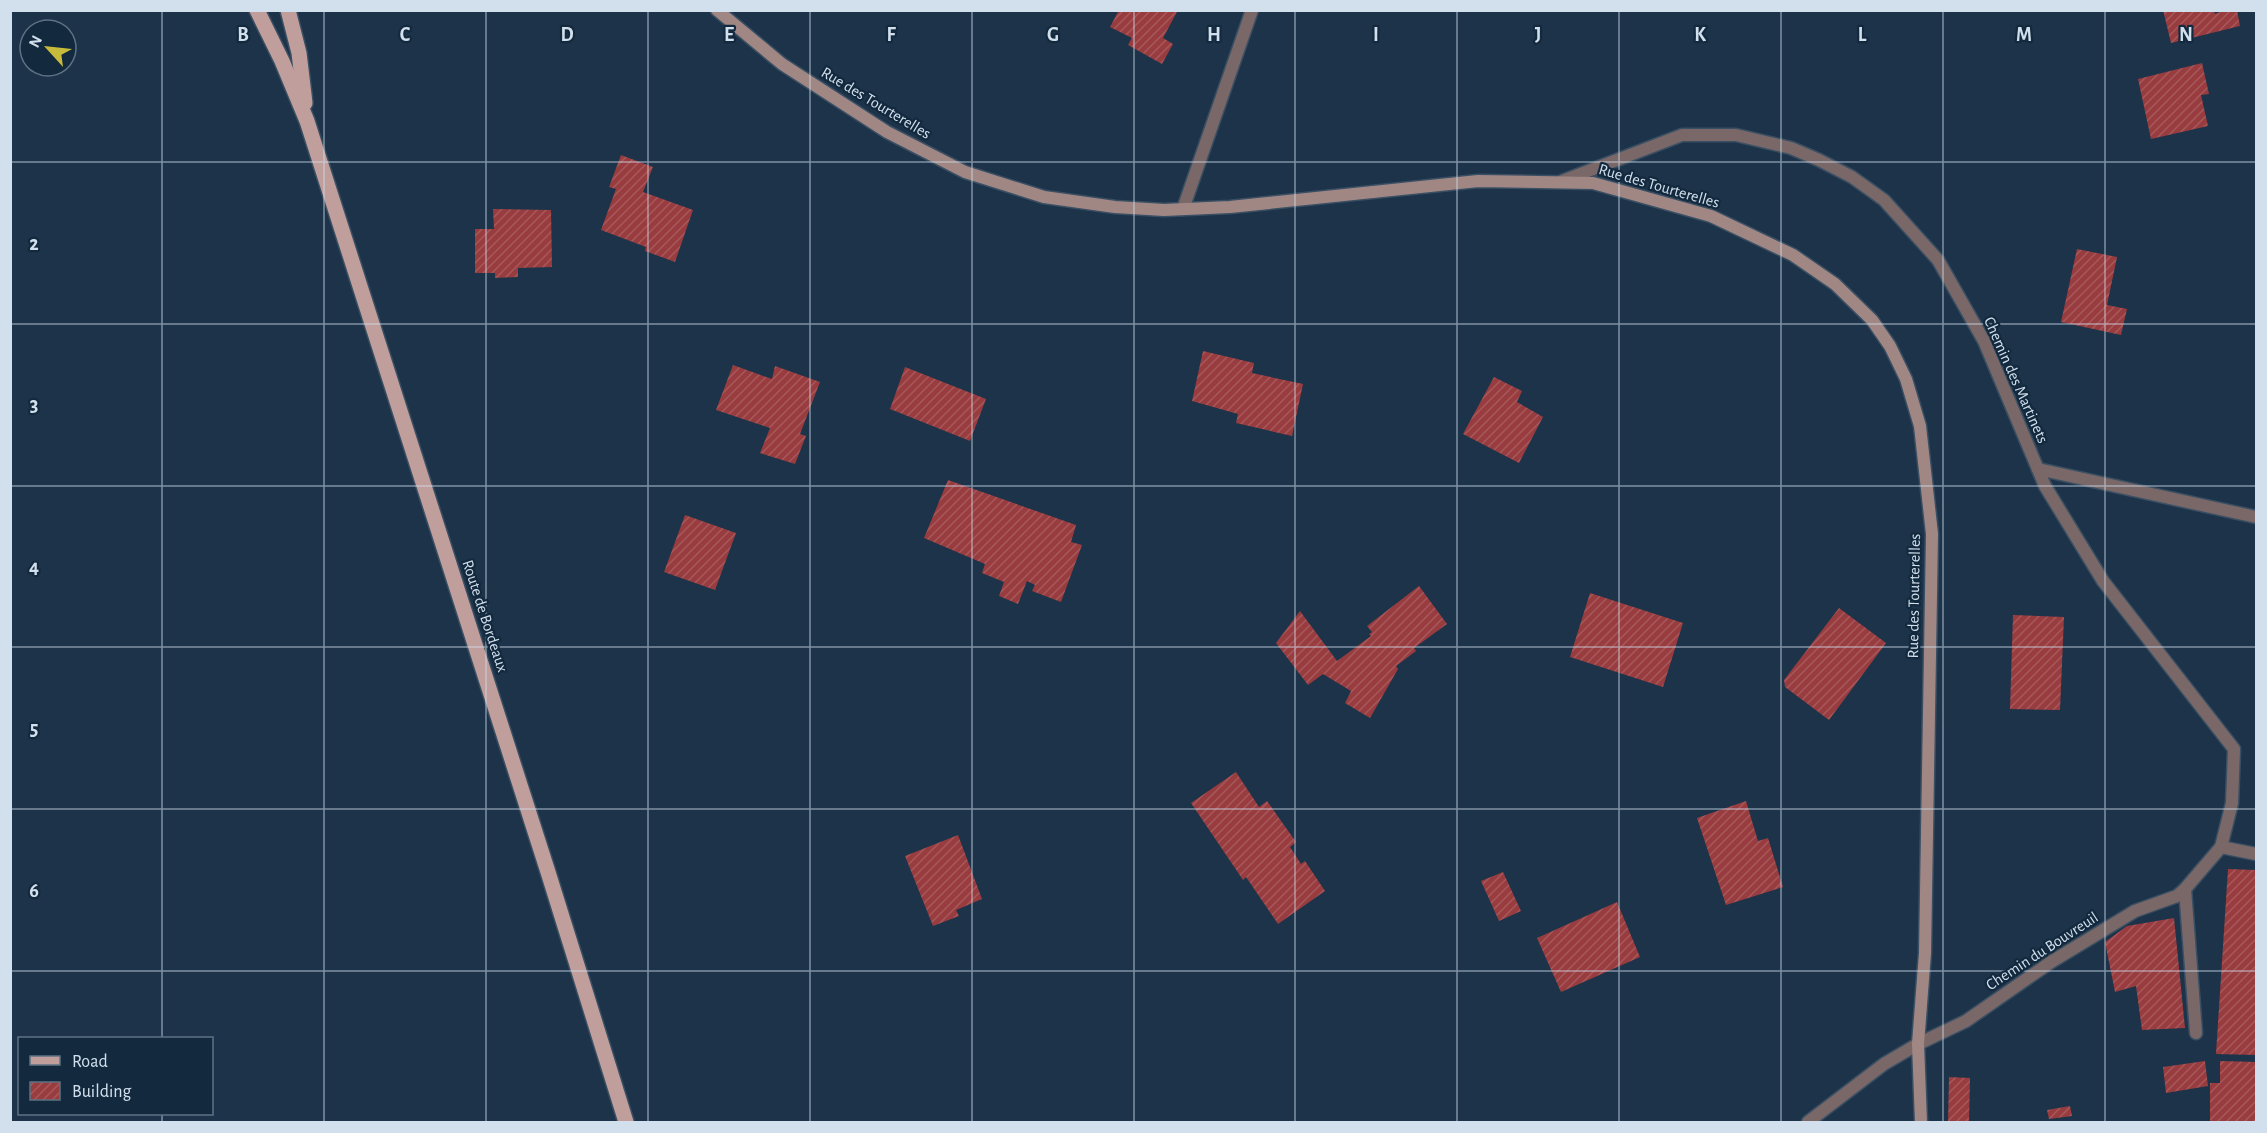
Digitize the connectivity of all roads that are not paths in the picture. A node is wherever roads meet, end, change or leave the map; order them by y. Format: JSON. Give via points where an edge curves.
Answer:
{"nodes":[{"id":1,"x":257,"y":10,"type":"edge"},
{"id":2,"x":288,"y":10,"type":"edge"},
{"id":3,"x":717,"y":10,"type":"edge"},
{"id":4,"x":1252,"y":10,"type":"edge"},
{"id":5,"x":307,"y":121,"type":"junction"},
{"id":6,"x":1562,"y":181,"type":"junction"},
{"id":7,"x":1183,"y":209,"type":"junction"},
{"id":8,"x":2038,"y":469,"type":"junction"},
{"id":9,"x":2256,"y":517,"type":"edge"},
{"id":10,"x":2221,"y":846,"type":"junction"},
{"id":11,"x":2256,"y":854,"type":"edge"},
{"id":12,"x":2185,"y":889,"type":"junction"},
{"id":13,"x":2196,"y":1033,"type":"dead end"},
{"id":14,"x":1918,"y":1044,"type":"junction"},
{"id":15,"x":626,"y":1122,"type":"edge"},
{"id":16,"x":1808,"y":1122,"type":"edge"},
{"id":17,"x":1921,"y":1122,"type":"edge"}],
"edges":[{"from":1,"to":5,"type":"main road","name":"Route de Bordeaux"},
{"from":2,"to":5,"type":"main road","name":"Route de Bordeaux","via":[[299,54]]},
{"from":3,"to":7,"type":"main road","name":"Rue des Tourterelles","via":[[782,64],[867,120],[965,172],[1044,197],[1115,207]]},
{"from":4,"to":7,"type":"street"},
{"from":5,"to":15,"type":"main road","name":"Route de Bordeaux"},
{"from":6,"to":7,"type":"main road","name":"Rue des Tourterelles","via":[[1478,181]]},
{"from":6,"to":8,"type":"street","name":"Chemin des Martinets","via":[[1682,135],[1736,135],[1791,148],[1852,177],[1884,200],[1938,260],[1984,341]]},
{"from":6,"to":14,"type":"main road","name":"Rue des Tourterelles","via":[[1593,183],[1711,216],[1793,255],[1835,284],[1872,320],[1906,379],[1920,426],[1932,534],[1925,953]]},
{"from":8,"to":9,"type":"street"},
{"from":8,"to":10,"type":"street","name":"Chemin des Martinets","via":[[2103,580],[2234,748],[2232,803]]},
{"from":10,"to":11,"type":"street"},
{"from":10,"to":12,"type":"street","name":"Chemin du Bouvreuil"},
{"from":12,"to":13,"type":"street"},
{"from":12,"to":14,"type":"street","name":"Chemin du Bouvreuil","via":[[2135,911],[2051,962],[1966,1021]]},
{"from":14,"to":16,"type":"street","name":"Chemin du Bouvreuil","via":[[1884,1064]]},
{"from":14,"to":17,"type":"main road","name":"Rue des Tourterelles"}]}
